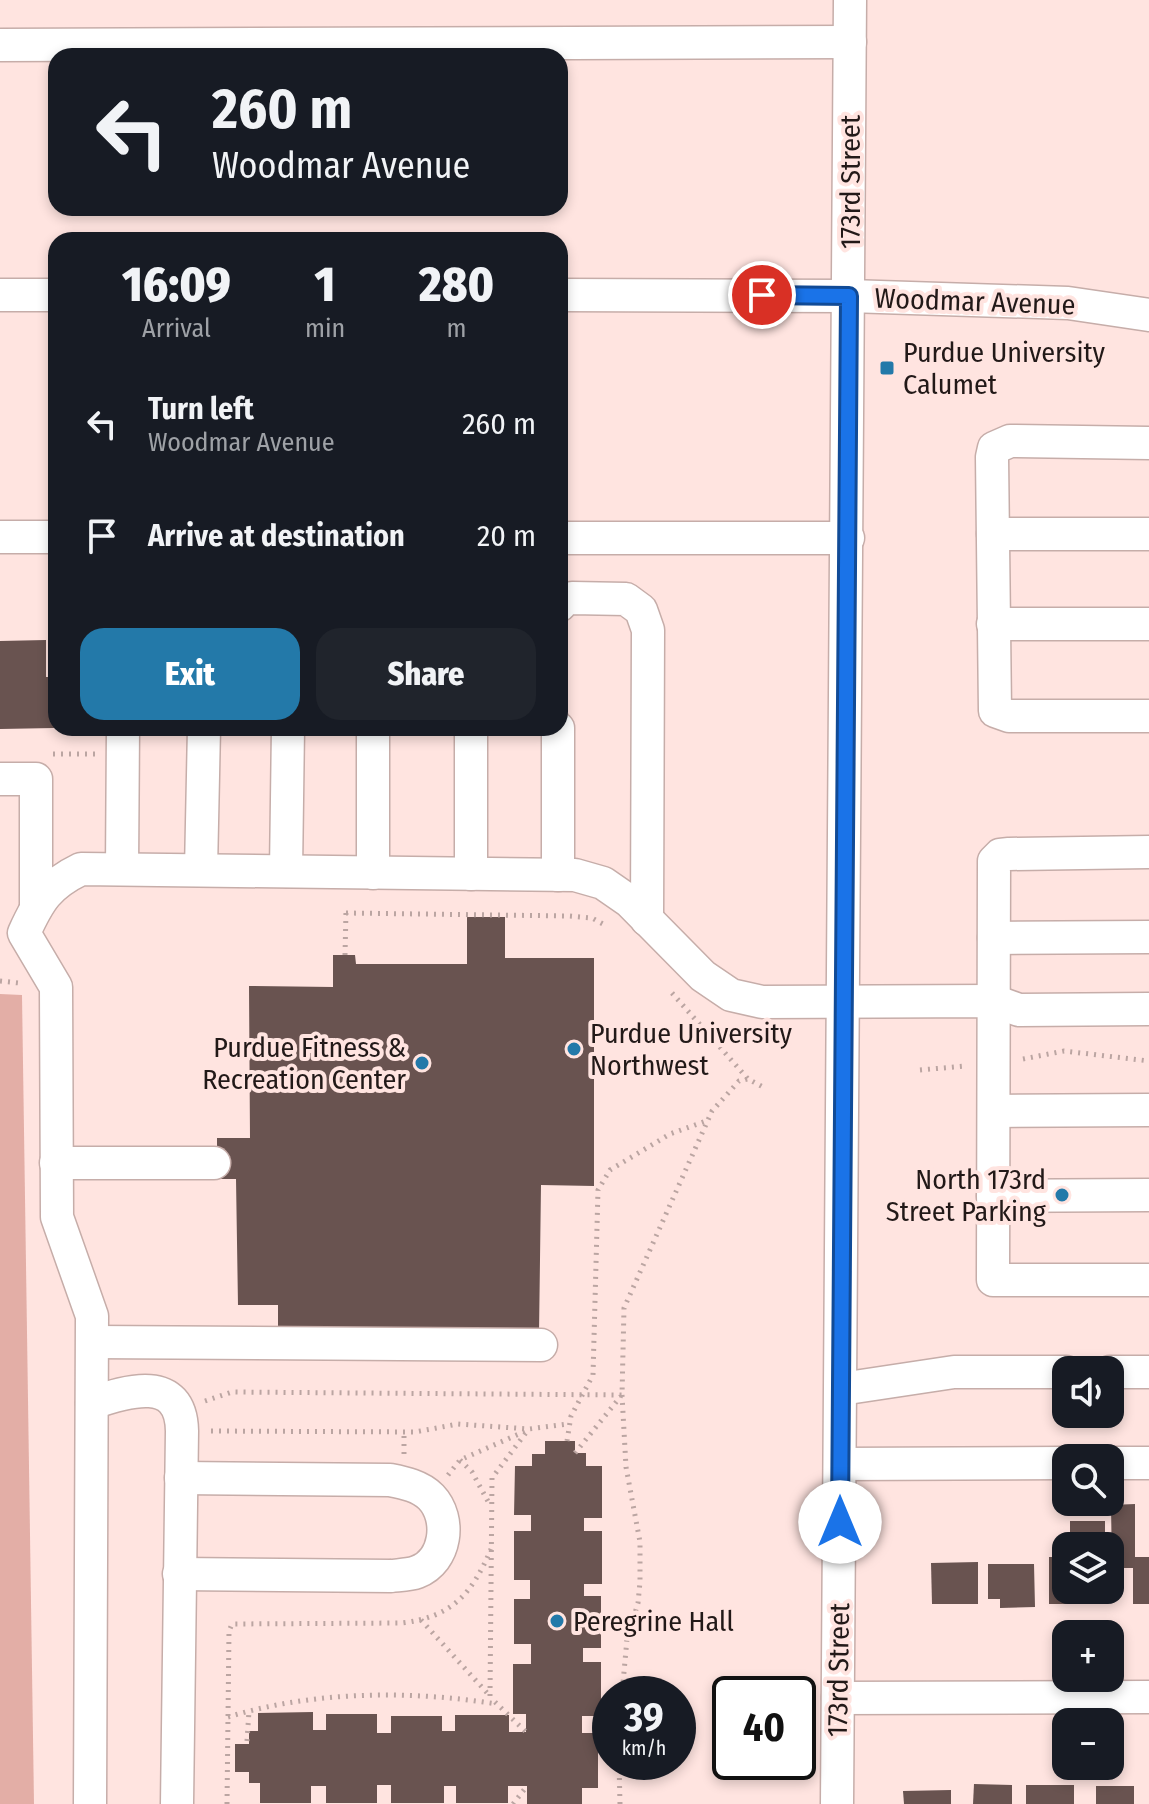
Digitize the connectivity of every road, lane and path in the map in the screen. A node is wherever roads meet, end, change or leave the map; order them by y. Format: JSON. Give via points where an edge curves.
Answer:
{"nodes":[{"id":1,"x":850,"y":0,"type":"edge"},
{"id":2,"x":850,"y":42,"type":"junction"},
{"id":3,"x":0,"y":45,"type":"edge"},
{"id":4,"x":0,"y":295,"type":"edge"},
{"id":5,"x":48,"y":295,"type":"edge"},
{"id":6,"x":568,"y":295,"type":"edge"},
{"id":7,"x":849,"y":296,"type":"junction"},
{"id":8,"x":1149,"y":315,"type":"edge"},
{"id":9,"x":1149,"y":443,"type":"edge"},
{"id":10,"x":993,"y":534,"type":"junction"},
{"id":11,"x":1149,"y":534,"type":"edge"},
{"id":12,"x":0,"y":537,"type":"edge"},
{"id":13,"x":48,"y":537,"type":"edge"},
{"id":14,"x":568,"y":538,"type":"edge"},
{"id":15,"x":848,"y":538,"type":"junction"},
{"id":16,"x":568,"y":599,"type":"edge"},
{"id":17,"x":993,"y":624,"type":"junction"},
{"id":18,"x":1149,"y":624,"type":"edge"},
{"id":19,"x":1149,"y":716,"type":"edge"},
{"id":20,"x":204,"y":736,"type":"edge"},
{"id":21,"x":288,"y":736,"type":"edge"},
{"id":22,"x":373,"y":736,"type":"edge"},
{"id":23,"x":471,"y":736,"type":"edge"},
{"id":24,"x":558,"y":736,"type":"edge"},
{"id":25,"x":123,"y":741,"type":"edge"},
{"id":26,"x":46,"y":754,"type":"dead end"},
{"id":27,"x":0,"y":779,"type":"edge"},
{"id":28,"x":1149,"y":852,"type":"edge"},
{"id":29,"x":122,"y":869,"type":"junction"},
{"id":30,"x":201,"y":870,"type":"junction"},
{"id":31,"x":286,"y":871,"type":"junction"},
{"id":32,"x":373,"y":873,"type":"junction"},
{"id":33,"x":471,"y":874,"type":"junction"},
{"id":34,"x":558,"y":875,"type":"junction"},
{"id":35,"x":346,"y":913,"type":"dead end"},
{"id":36,"x":647,"y":920,"type":"junction"},
{"id":37,"x":604,"y":925,"type":"dead end"},
{"id":38,"x":20,"y":930,"type":"edge"},
{"id":39,"x":1149,"y":937,"type":"edge"},
{"id":40,"x":994,"y":938,"type":"junction"},
{"id":41,"x":667,"y":988,"type":"dead end"},
{"id":42,"x":844,"y":1001,"type":"junction"},
{"id":43,"x":994,"y":1001,"type":"junction"},
{"id":44,"x":1149,"y":1009,"type":"edge"},
{"id":45,"x":1149,"y":1061,"type":"edge"},
{"id":46,"x":994,"y":1064,"type":"junction"},
{"id":47,"x":920,"y":1070,"type":"dead end"},
{"id":48,"x":763,"y":1087,"type":"dead end"},
{"id":49,"x":1149,"y":1110,"type":"edge"},
{"id":50,"x":994,"y":1111,"type":"junction"},
{"id":51,"x":707,"y":1121,"type":"dead end"},
{"id":52,"x":56,"y":1163,"type":"junction"},
{"id":53,"x":214,"y":1163,"type":"dead end"},
{"id":54,"x":1149,"y":1195,"type":"edge"},
{"id":55,"x":993,"y":1196,"type":"junction"},
{"id":56,"x":1149,"y":1280,"type":"edge"},
{"id":57,"x":93,"y":1342,"type":"junction"},
{"id":58,"x":541,"y":1345,"type":"dead end"},
{"id":59,"x":1052,"y":1372,"type":"edge"},
{"id":60,"x":1124,"y":1372,"type":"edge"},
{"id":61,"x":1149,"y":1372,"type":"edge"},
{"id":62,"x":841,"y":1389,"type":"junction"},
{"id":63,"x":92,"y":1403,"type":"junction"},
{"id":64,"x":568,"y":1424,"type":"junction"},
{"id":65,"x":529,"y":1429,"type":"junction"},
{"id":66,"x":182,"y":1431,"type":"junction"},
{"id":67,"x":404,"y":1432,"type":"junction"},
{"id":68,"x":567,"y":1441,"type":"dead end"},
{"id":69,"x":575,"y":1453,"type":"dead end"},
{"id":70,"x":412,"y":1458,"type":"dead end"},
{"id":71,"x":460,"y":1460,"type":"junction"},
{"id":72,"x":1052,"y":1463,"type":"edge"},
{"id":73,"x":1124,"y":1463,"type":"edge"},
{"id":74,"x":1149,"y":1463,"type":"edge"},
{"id":75,"x":840,"y":1464,"type":"junction"},
{"id":76,"x":438,"y":1474,"type":"dead end"},
{"id":77,"x":181,"y":1478,"type":"junction"},
{"id":78,"x":492,"y":1508,"type":"junction"},
{"id":79,"x":491,"y":1549,"type":"junction"},
{"id":80,"x":179,"y":1574,"type":"junction"},
{"id":81,"x":421,"y":1620,"type":"junction"},
{"id":82,"x":624,"y":1676,"type":"edge"},
{"id":83,"x":490,"y":1696,"type":"junction"},
{"id":84,"x":1149,"y":1697,"type":"edge"},
{"id":85,"x":838,"y":1698,"type":"junction"},
{"id":86,"x":497,"y":1704,"type":"junction"},
{"id":87,"x":249,"y":1711,"type":"junction"},
{"id":88,"x":228,"y":1717,"type":"junction"},
{"id":89,"x":526,"y":1732,"type":"dead end"},
{"id":90,"x":247,"y":1741,"type":"dead end"},
{"id":91,"x":619,"y":1780,"type":"edge"},
{"id":92,"x":527,"y":1786,"type":"dead end"},
{"id":93,"x":90,"y":1804,"type":"edge"},
{"id":94,"x":177,"y":1804,"type":"edge"},
{"id":95,"x":227,"y":1804,"type":"edge"},
{"id":96,"x":513,"y":1804,"type":"edge"},
{"id":97,"x":620,"y":1804,"type":"edge"},
{"id":98,"x":837,"y":1804,"type":"edge"}],
"edges":[{"from":1,"to":2,"type":"street","name":"173rd Street"},
{"from":2,"to":3,"type":"street"},
{"from":2,"to":7,"type":"street","name":"173rd Street"},
{"from":4,"to":5,"type":"street"},
{"from":6,"to":7,"type":"street","name":"Woodmar Avenue"},
{"from":7,"to":8,"type":"street","name":"Woodmar Avenue","via":[[1068,303]]},
{"from":7,"to":15,"type":"street","name":"173rd Street"},
{"from":9,"to":10,"type":"street","via":[[1001,443],[992,457]]},
{"from":10,"to":11,"type":"street"},
{"from":10,"to":17,"type":"street"},
{"from":12,"to":13,"type":"street"},
{"from":14,"to":15,"type":"street"},
{"from":15,"to":42,"type":"street","name":"173rd Street"},
{"from":16,"to":36,"type":"street","via":[[626,599],[641,610],[648,630]]},
{"from":17,"to":18,"type":"street"},
{"from":17,"to":19,"type":"street","via":[[995,711],[1001,715]]},
{"from":20,"to":30,"type":"street"},
{"from":21,"to":31,"type":"street"},
{"from":22,"to":32,"type":"street"},
{"from":23,"to":33,"type":"street"},
{"from":24,"to":34,"type":"street"},
{"from":25,"to":26,"type":"path"},
{"from":25,"to":29,"type":"street"},
{"from":27,"to":38,"type":"street","via":[[36,779]]},
{"from":28,"to":40,"type":"street","via":[[1000,855],[994,861]]},
{"from":29,"to":30,"type":"street"},
{"from":29,"to":38,"type":"street","via":[[81,869],[58,880]]},
{"from":30,"to":31,"type":"street"},
{"from":31,"to":32,"type":"street"},
{"from":32,"to":33,"type":"street"},
{"from":33,"to":34,"type":"street"},
{"from":34,"to":36,"type":"street","via":[[603,883]]},
{"from":35,"to":37,"type":"path","via":[[569,916]]},
{"from":36,"to":42,"type":"street","via":[[703,976],[731,995],[762,1002]]},
{"from":38,"to":52,"type":"street","via":[[56,987]]},
{"from":39,"to":40,"type":"street"},
{"from":40,"to":43,"type":"street"},
{"from":41,"to":48,"type":"path","via":[[748,1079]]},
{"from":42,"to":43,"type":"street"},
{"from":42,"to":62,"type":"street","name":"173rd Street"},
{"from":43,"to":44,"type":"street","via":[[1019,1010]]},
{"from":43,"to":46,"type":"street"},
{"from":45,"to":46,"type":"path","via":[[1064,1051]]},
{"from":46,"to":47,"type":"path"},
{"from":46,"to":50,"type":"street"},
{"from":49,"to":50,"type":"street"},
{"from":50,"to":55,"type":"street"},
{"from":51,"to":64,"type":"path","via":[[670,1134],[603,1179],[598,1190],[593,1375]]},
{"from":52,"to":53,"type":"street"},
{"from":52,"to":57,"type":"street","via":[[57,1217],[92,1316]]},
{"from":54,"to":55,"type":"street"},
{"from":55,"to":56,"type":"street","via":[[993,1280]]},
{"from":57,"to":58,"type":"street"},
{"from":57,"to":63,"type":"street"},
{"from":59,"to":62,"type":"street","via":[[954,1372]]},
{"from":60,"to":61,"type":"street"},
{"from":62,"to":75,"type":"street","name":"173rd Street"},
{"from":63,"to":66,"type":"street","via":[[124,1392],[163,1393],[179,1411]]},
{"from":63,"to":93,"type":"street"},
{"from":64,"to":65,"type":"path"},
{"from":64,"to":68,"type":"path"},
{"from":65,"to":67,"type":"path","via":[[458,1424]]},
{"from":65,"to":71,"type":"path"},
{"from":65,"to":78,"type":"path","via":[[492,1478]]},
{"from":66,"to":67,"type":"path"},
{"from":66,"to":77,"type":"street"},
{"from":67,"to":70,"type":"path","via":[[404,1458]]},
{"from":69,"to":82,"type":"path","via":[[622,1395],[626,1467],[640,1542],[639,1593]]},
{"from":71,"to":76,"type":"path","via":[[452,1473]]},
{"from":71,"to":78,"type":"path"},
{"from":72,"to":75,"type":"street"},
{"from":73,"to":74,"type":"street"},
{"from":75,"to":85,"type":"street","name":"173rd Street"},
{"from":77,"to":80,"type":"street"},
{"from":77,"to":80,"type":"street","via":[[390,1480],[415,1486],[432,1498],[444,1530],[432,1563],[416,1572]]},
{"from":78,"to":79,"type":"path"},
{"from":79,"to":81,"type":"path","via":[[472,1588],[446,1611]]},
{"from":79,"to":83,"type":"path"},
{"from":80,"to":94,"type":"street"},
{"from":81,"to":83,"type":"path"},
{"from":81,"to":88,"type":"path","via":[[232,1624]]},
{"from":83,"to":86,"type":"path"},
{"from":84,"to":85,"type":"street"},
{"from":85,"to":98,"type":"street","name":"173rd Street"},
{"from":86,"to":87,"type":"path","via":[[348,1696]]},
{"from":86,"to":89,"type":"path"},
{"from":87,"to":88,"type":"path"},
{"from":87,"to":90,"type":"path"},
{"from":88,"to":95,"type":"path"},
{"from":91,"to":97,"type":"path"},
{"from":92,"to":96,"type":"path"}]}
